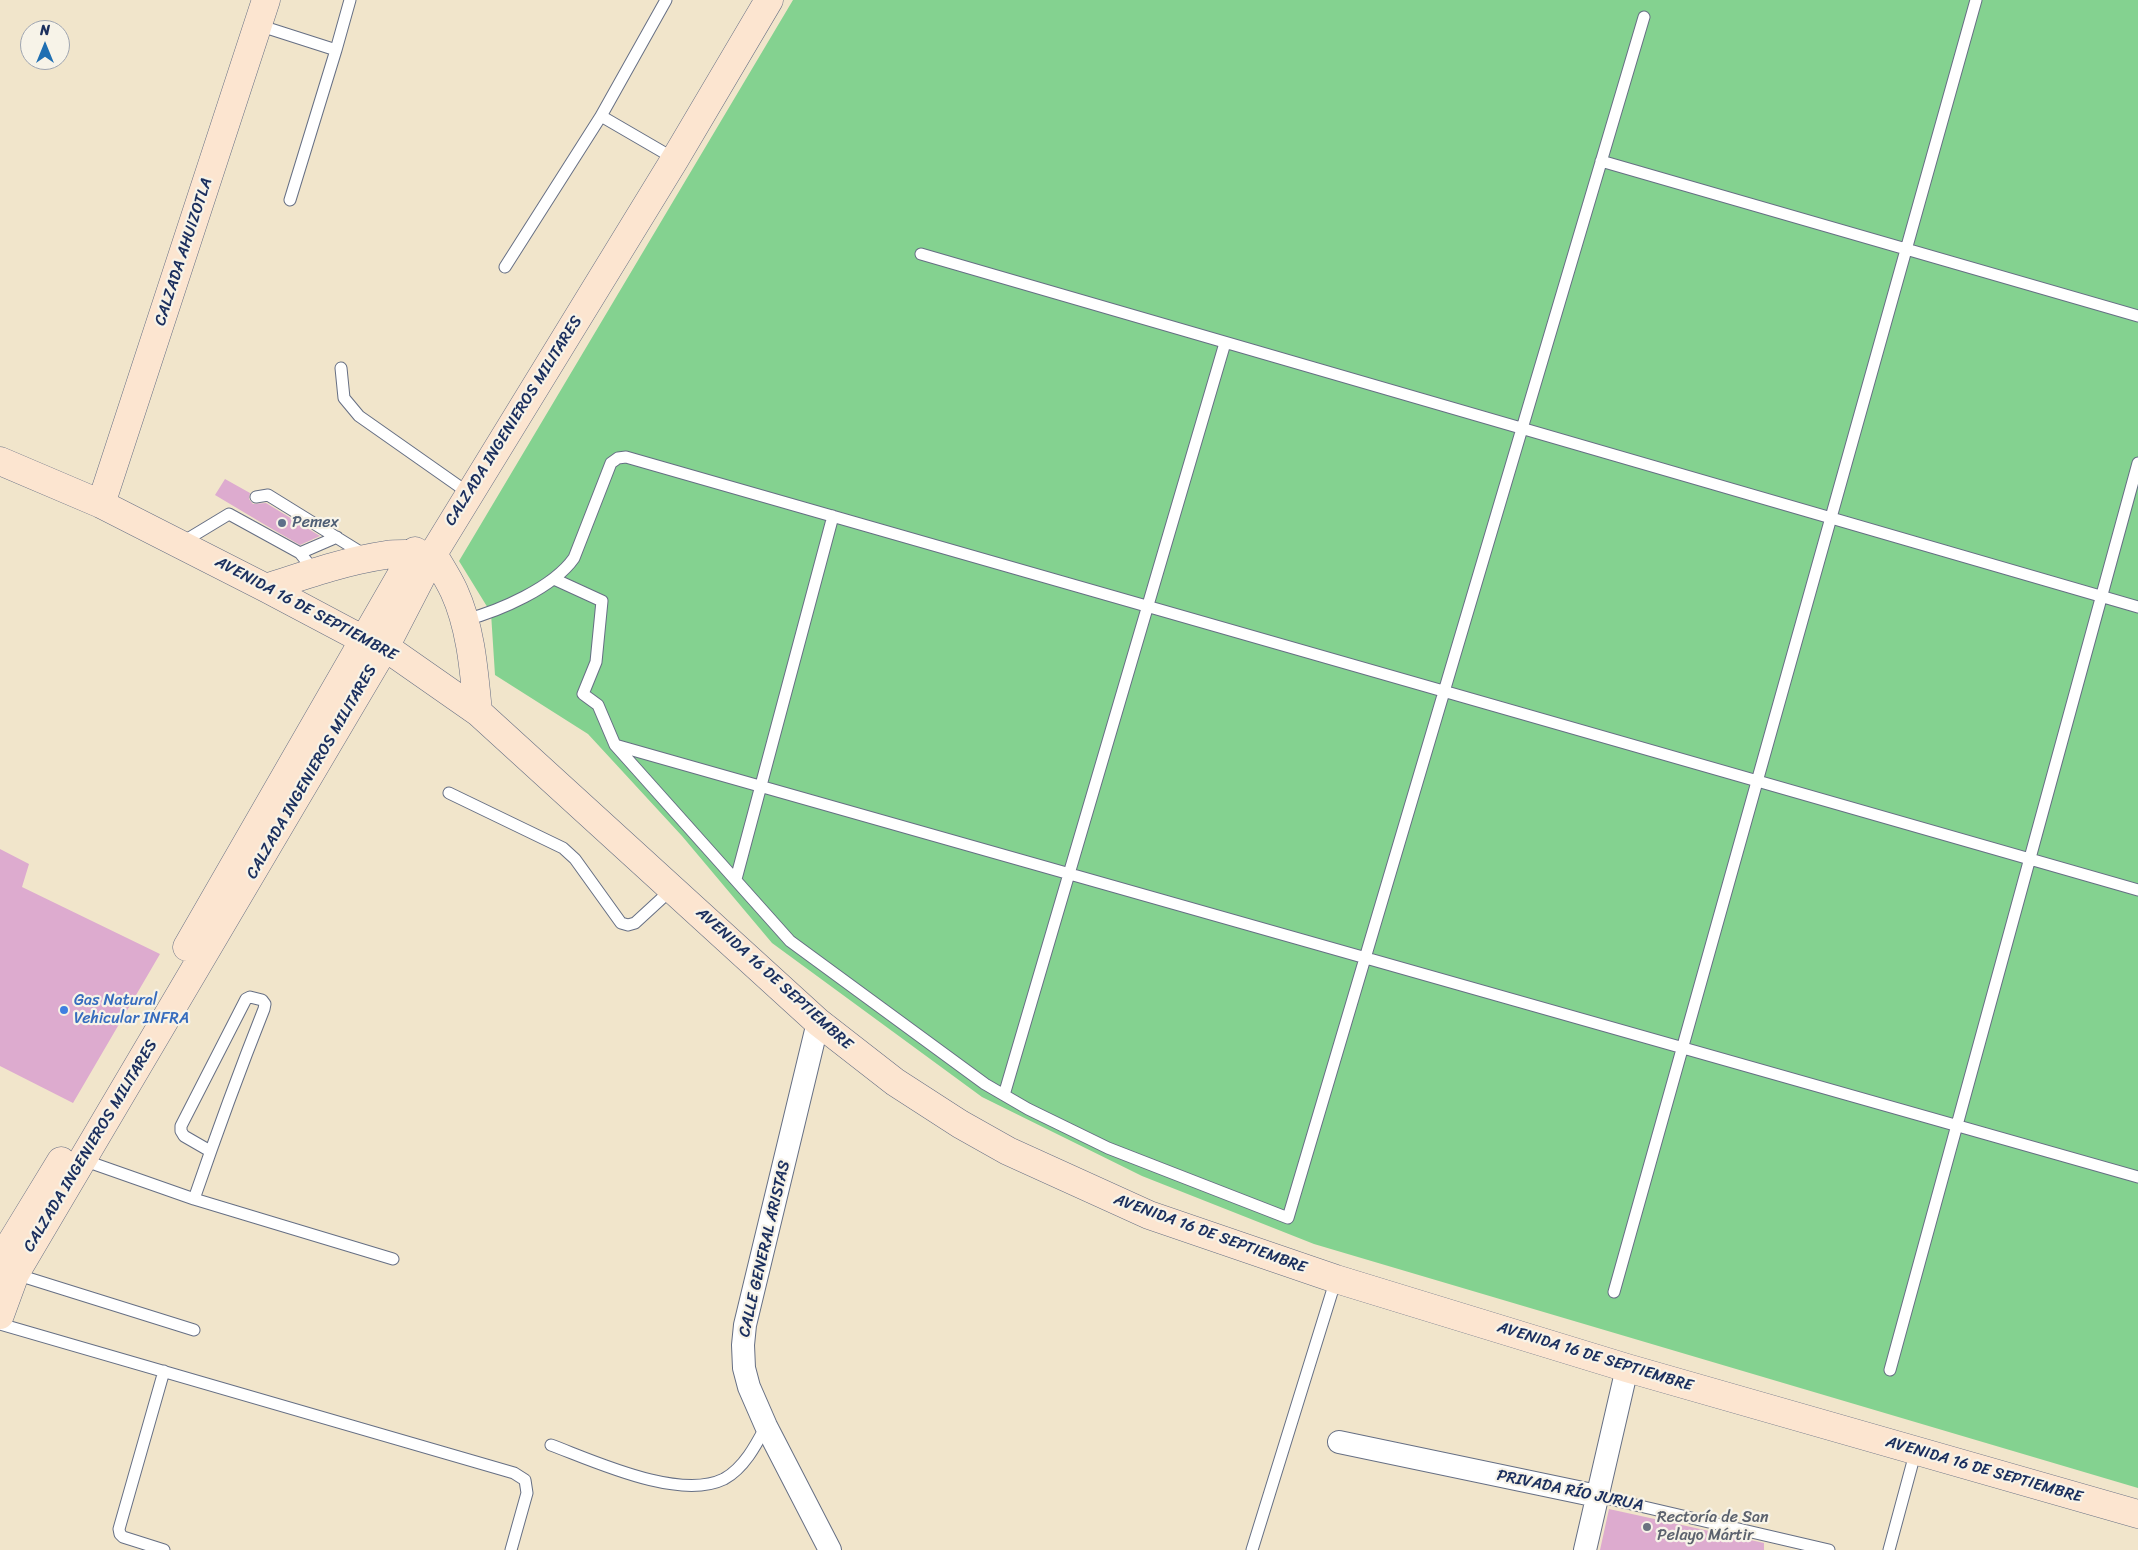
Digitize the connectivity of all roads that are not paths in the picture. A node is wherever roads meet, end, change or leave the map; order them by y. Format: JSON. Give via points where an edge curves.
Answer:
{"nodes":[{"id":1,"x":350,"y":0,"type":"edge"},
{"id":2,"x":666,"y":0,"type":"edge"},
{"id":3,"x":752,"y":0,"type":"edge"},
{"id":4,"x":769,"y":0,"type":"edge"},
{"id":5,"x":1976,"y":0,"type":"edge"},
{"id":6,"x":262,"y":12,"type":"edge"},
{"id":7,"x":1644,"y":17,"type":"dead end"},
{"id":8,"x":336,"y":50,"type":"junction"},
{"id":9,"x":601,"y":116,"type":"junction"},
{"id":10,"x":668,"y":155,"type":"junction"},
{"id":11,"x":1601,"y":161,"type":"junction"},
{"id":12,"x":290,"y":200,"type":"dead end"},
{"id":13,"x":1906,"y":249,"type":"junction"},
{"id":14,"x":921,"y":254,"type":"dead end"},
{"id":15,"x":505,"y":267,"type":"dead end"},
{"id":16,"x":2138,"y":316,"type":"edge"},
{"id":17,"x":1225,"y":343,"type":"junction"},
{"id":18,"x":341,"y":368,"type":"dead end"},
{"id":19,"x":1522,"y":428,"type":"junction"},
{"id":20,"x":0,"y":461,"type":"edge"},
{"id":21,"x":2138,"y":463,"type":"edge"},
{"id":22,"x":464,"y":490,"type":"junction"},
{"id":23,"x":256,"y":497,"type":"dead end"},
{"id":24,"x":101,"y":504,"type":"junction"},
{"id":25,"x":833,"y":516,"type":"junction"},
{"id":26,"x":1831,"y":518,"type":"junction"},
{"id":27,"x":337,"y":537,"type":"junction"},
{"id":28,"x":180,"y":544,"type":"junction"},
{"id":29,"x":422,"y":554,"type":"junction"},
{"id":30,"x":370,"y":558,"type":"junction"},
{"id":31,"x":308,"y":562,"type":"junction"},
{"id":32,"x":554,"y":579,"type":"junction"},
{"id":33,"x":266,"y":588,"type":"junction"},
{"id":34,"x":2101,"y":596,"type":"junction"},
{"id":35,"x":1147,"y":606,"type":"junction"},
{"id":36,"x":2138,"y":607,"type":"edge"},
{"id":37,"x":465,"y":620,"type":"junction"},
{"id":38,"x":375,"y":644,"type":"junction"},
{"id":39,"x":1444,"y":691,"type":"junction"},
{"id":40,"x":478,"y":712,"type":"junction"},
{"id":41,"x":616,"y":745,"type":"junction"},
{"id":42,"x":1757,"y":781,"type":"junction"},
{"id":43,"x":760,"y":786,"type":"junction"},
{"id":44,"x":449,"y":793,"type":"dead end"},
{"id":45,"x":2030,"y":859,"type":"junction"},
{"id":46,"x":1069,"y":873,"type":"junction"},
{"id":47,"x":736,"y":879,"type":"junction"},
{"id":48,"x":673,"y":888,"type":"junction"},
{"id":49,"x":2138,"y":890,"type":"edge"},
{"id":50,"x":1365,"y":957,"type":"junction"},
{"id":51,"x":818,"y":1022,"type":"junction"},
{"id":52,"x":1683,"y":1047,"type":"junction"},
{"id":53,"x":1004,"y":1095,"type":"junction"},
{"id":54,"x":1957,"y":1126,"type":"junction"},
{"id":55,"x":210,"y":1151,"type":"junction"},
{"id":56,"x":83,"y":1160,"type":"junction"},
{"id":57,"x":2138,"y":1177,"type":"edge"},
{"id":58,"x":194,"y":1199,"type":"junction"},
{"id":59,"x":393,"y":1259,"type":"dead end"},
{"id":60,"x":8,"y":1268,"type":"edge"},
{"id":61,"x":1336,"y":1279,"type":"junction"},
{"id":62,"x":1614,"y":1292,"type":"dead end"},
{"id":63,"x":0,"y":1315,"type":"edge"},
{"id":64,"x":0,"y":1324,"type":"edge"},
{"id":65,"x":194,"y":1330,"type":"dead end"},
{"id":66,"x":1627,"y":1368,"type":"junction"},
{"id":67,"x":1890,"y":1370,"type":"dead end"},
{"id":68,"x":164,"y":1371,"type":"junction"},
{"id":69,"x":766,"y":1426,"type":"junction"},
{"id":70,"x":1339,"y":1442,"type":"dead end"},
{"id":71,"x":551,"y":1445,"type":"dead end"},
{"id":72,"x":1916,"y":1450,"type":"junction"},
{"id":73,"x":1597,"y":1496,"type":"junction"},
{"id":74,"x":2138,"y":1514,"type":"edge"},
{"id":75,"x":164,"y":1550,"type":"edge"},
{"id":76,"x":512,"y":1550,"type":"edge"},
{"id":77,"x":830,"y":1550,"type":"edge"},
{"id":78,"x":1252,"y":1550,"type":"edge"},
{"id":79,"x":1585,"y":1550,"type":"edge"},
{"id":80,"x":1829,"y":1550,"type":"edge"},
{"id":81,"x":1889,"y":1550,"type":"edge"}],
"edges":[{"from":1,"to":8,"type":"lane"},
{"from":2,"to":9,"type":"lane"},
{"from":3,"to":10,"type":"main road","name":"CALZADA INGENIEROS MILITARES"},
{"from":4,"to":10,"type":"main road","name":"CALZADA INGENIEROS MILITARES"},
{"from":5,"to":13,"type":"lane"},
{"from":6,"to":8,"type":"lane"},
{"from":6,"to":24,"type":"main road","name":"CALZADA AHUIZOTLA"},
{"from":7,"to":11,"type":"lane"},
{"from":8,"to":12,"type":"lane"},
{"from":9,"to":10,"type":"lane"},
{"from":9,"to":15,"type":"lane"},
{"from":10,"to":22,"type":"main road","name":"CALZADA INGENIEROS MILITARES"},
{"from":11,"to":13,"type":"lane"},
{"from":11,"to":19,"type":"lane"},
{"from":13,"to":16,"type":"lane"},
{"from":13,"to":26,"type":"lane"},
{"from":14,"to":17,"type":"lane"},
{"from":17,"to":19,"type":"lane"},
{"from":17,"to":35,"type":"lane"},
{"from":18,"to":22,"type":"lane","via":[[344,398],[359,416]]},
{"from":19,"to":26,"type":"lane"},
{"from":19,"to":39,"type":"lane"},
{"from":20,"to":24,"type":"main road","name":"AVENIDA 16 DE SEPTIEMBRE"},
{"from":21,"to":34,"type":"lane"},
{"from":22,"to":29,"type":"main road","name":"CALZADA INGENIEROS MILITARES"},
{"from":23,"to":27,"type":"lane","via":[[268,496]]},
{"from":24,"to":28,"type":"main road","name":"AVENIDA 16 DE SEPTIEMBRE"},
{"from":25,"to":32,"type":"lane","via":[[626,457],[618,458],[611,463],[574,558]]},
{"from":25,"to":35,"type":"lane"},
{"from":25,"to":43,"type":"lane"},
{"from":26,"to":34,"type":"lane"},
{"from":26,"to":42,"type":"lane"},
{"from":27,"to":30,"type":"lane"},
{"from":27,"to":31,"type":"lane"},
{"from":28,"to":31,"type":"lane","via":[[234,511]]},
{"from":28,"to":33,"type":"main road","name":"AVENIDA 16 DE SEPTIEMBRE"},
{"from":29,"to":30,"type":"main road"},
{"from":29,"to":37,"type":"main road","via":[[454,591]]},
{"from":29,"to":38,"type":"main road","name":"CALZADA INGENIEROS MILITARES"},
{"from":30,"to":31,"type":"main road"},
{"from":31,"to":33,"type":"main road"},
{"from":32,"to":37,"type":"lane","via":[[491,613]]},
{"from":32,"to":41,"type":"lane","via":[[602,601],[596,662],[583,694],[598,706]]},
{"from":33,"to":38,"type":"main road","name":"AVENIDA 16 DE SEPTIEMBRE"},
{"from":34,"to":36,"type":"lane"},
{"from":34,"to":45,"type":"lane"},
{"from":35,"to":39,"type":"lane"},
{"from":35,"to":46,"type":"lane"},
{"from":37,"to":40,"type":"main road"},
{"from":38,"to":40,"type":"main road","name":"AVENIDA 16 DE SEPTIEMBRE"},
{"from":38,"to":56,"type":"main road","name":"CALZADA INGENIEROS MILITARES"},
{"from":38,"to":60,"type":"main road","name":"CALZADA INGENIEROS MILITARES","via":[[97,1102]]},
{"from":39,"to":42,"type":"lane"},
{"from":39,"to":50,"type":"lane"},
{"from":40,"to":48,"type":"main road","name":"AVENIDA 16 DE SEPTIEMBRE"},
{"from":41,"to":43,"type":"lane"},
{"from":41,"to":47,"type":"lane"},
{"from":42,"to":45,"type":"lane"},
{"from":42,"to":52,"type":"lane"},
{"from":43,"to":46,"type":"lane"},
{"from":43,"to":47,"type":"lane"},
{"from":44,"to":48,"type":"lane","via":[[563,848],[575,859],[621,923],[635,923]]},
{"from":45,"to":49,"type":"lane"},
{"from":45,"to":54,"type":"lane"},
{"from":46,"to":50,"type":"lane"},
{"from":46,"to":53,"type":"lane"},
{"from":47,"to":53,"type":"lane","via":[[790,941]]},
{"from":48,"to":51,"type":"main road","name":"AVENIDA 16 DE SEPTIEMBRE"},
{"from":50,"to":52,"type":"lane"},
{"from":50,"to":53,"type":"lane","via":[[1288,1218],[1108,1148]]},
{"from":51,"to":61,"type":"main road","name":"AVENIDA 16 DE SEPTIEMBRE","via":[[895,1082],[1008,1151],[1149,1215]]},
{"from":51,"to":69,"type":"street","name":"CALLE GENERAL ARISTAS","via":[[745,1325],[744,1368]]},
{"from":52,"to":54,"type":"lane"},
{"from":52,"to":62,"type":"lane"},
{"from":54,"to":57,"type":"lane"},
{"from":54,"to":67,"type":"lane"},
{"from":55,"to":55,"type":"lane","via":[[184,1136],[181,1126],[246,999],[262,1000],[264,1009]]},
{"from":55,"to":58,"type":"lane"},
{"from":56,"to":58,"type":"lane"},
{"from":56,"to":60,"type":"main road","name":"CALZADA INGENIEROS MILITARES"},
{"from":58,"to":59,"type":"lane"},
{"from":60,"to":63,"type":"main road","name":"CALZADA INGENIEROS MILITARES"},
{"from":60,"to":65,"type":"lane"},
{"from":61,"to":66,"type":"main road","name":"AVENIDA 16 DE SEPTIEMBRE"},
{"from":61,"to":78,"type":"lane"},
{"from":64,"to":68,"type":"lane"},
{"from":66,"to":72,"type":"main road","name":"AVENIDA 16 DE SEPTIEMBRE"},
{"from":66,"to":73,"type":"street"},
{"from":68,"to":75,"type":"lane","via":[[119,1529],[123,1537]]},
{"from":68,"to":76,"type":"lane","via":[[514,1473],[525,1480],[527,1493]]},
{"from":69,"to":71,"type":"lane","via":[[743,1464],[724,1479],[699,1485],[644,1479]]},
{"from":69,"to":77,"type":"street","name":"CALLE GENERAL ARISTAS"},
{"from":70,"to":73,"type":"street","name":"PRIVADA RÍO JURUA"},
{"from":72,"to":74,"type":"main road","name":"AVENIDA 16 DE SEPTIEMBRE"},
{"from":72,"to":81,"type":"lane"},
{"from":73,"to":79,"type":"street"},
{"from":73,"to":80,"type":"lane","name":"PRIVADA RÍO JURUA"}]}
